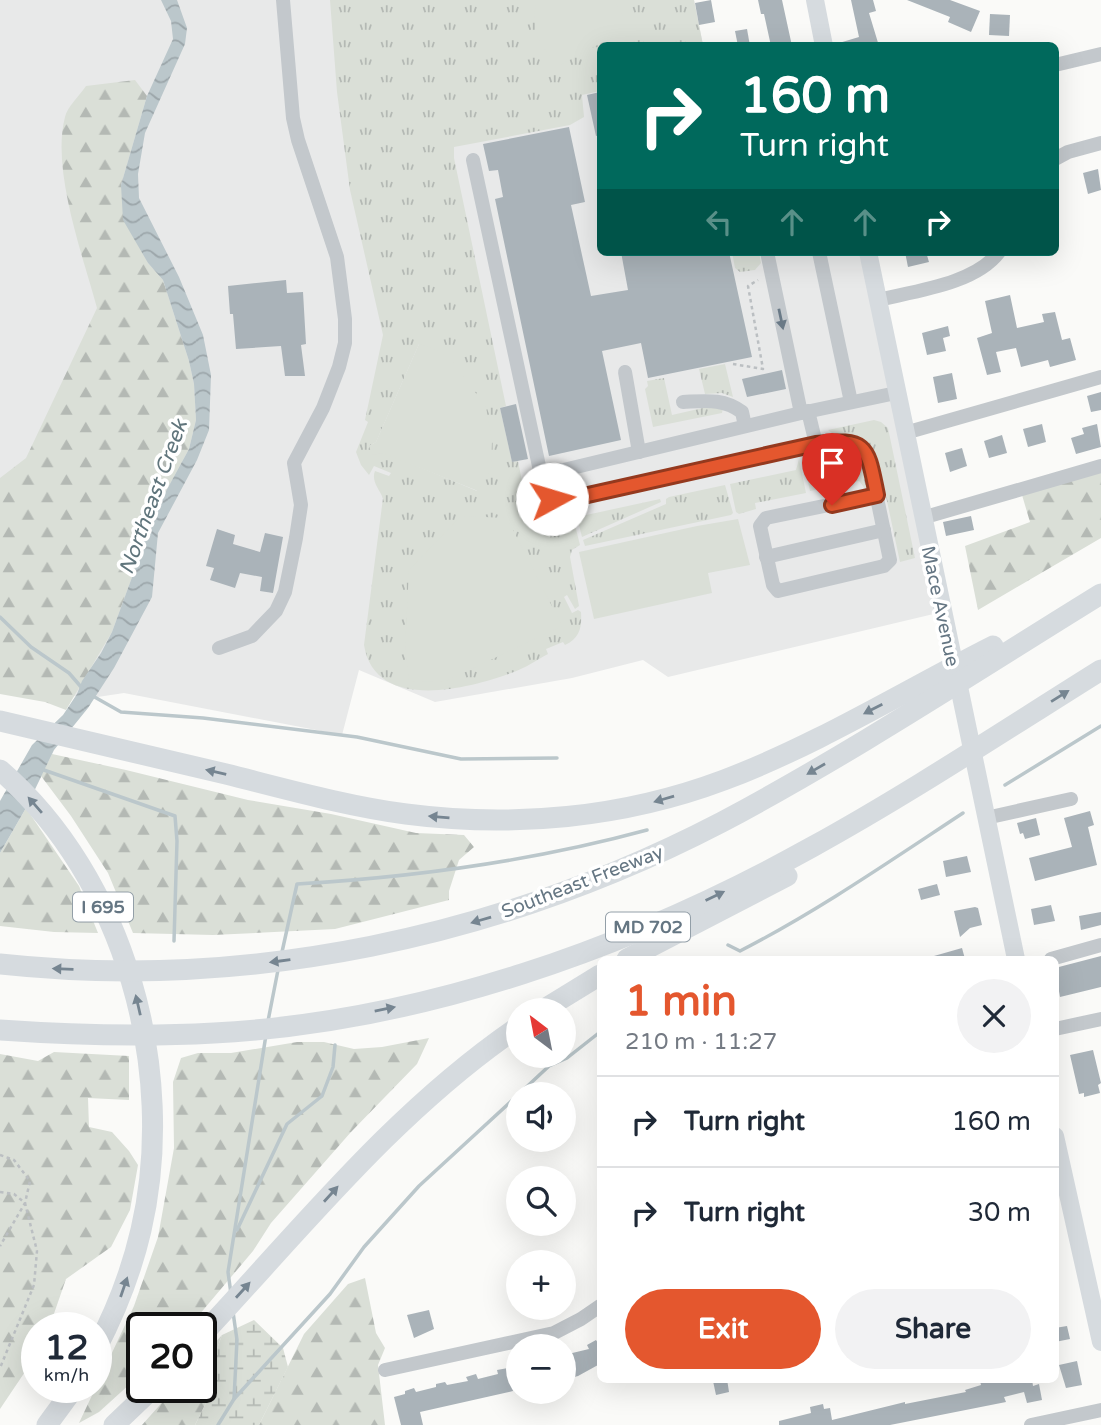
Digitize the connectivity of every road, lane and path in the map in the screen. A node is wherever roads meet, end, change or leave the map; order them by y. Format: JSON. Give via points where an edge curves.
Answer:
{"nodes":[{"id":1,"x":283,"y":0,"type":"edge"},
{"id":2,"x":815,"y":0,"type":"edge"},
{"id":3,"x":823,"y":42,"type":"edge"},
{"id":4,"x":1101,"y":54,"type":"edge"},
{"id":5,"x":1059,"y":64,"type":"edge"},
{"id":6,"x":1101,"y":142,"type":"edge"},
{"id":7,"x":1059,"y":157,"type":"edge"},
{"id":8,"x":473,"y":160,"type":"dead end"},
{"id":9,"x":768,"y":256,"type":"edge"},
{"id":10,"x":820,"y":256,"type":"edge"},
{"id":11,"x":869,"y":256,"type":"edge"},
{"id":12,"x":995,"y":256,"type":"edge"},
{"id":13,"x":771,"y":272,"type":"junction"},
{"id":14,"x":877,"y":300,"type":"junction"},
{"id":15,"x":733,"y":365,"type":"dead end"},
{"id":16,"x":625,"y":372,"type":"dead end"},
{"id":17,"x":1101,"y":377,"type":"edge"},
{"id":18,"x":896,"y":393,"type":"junction"},
{"id":19,"x":683,"y":402,"type":"dead end"},
{"id":20,"x":851,"y":402,"type":"junction"},
{"id":21,"x":805,"y":412,"type":"junction"},
{"id":22,"x":745,"y":426,"type":"junction"},
{"id":23,"x":905,"y":433,"type":"junction"},
{"id":24,"x":816,"y":444,"type":"junction"},
{"id":25,"x":639,"y":452,"type":"junction"},
{"id":26,"x":1101,"y":466,"type":"edge"},
{"id":27,"x":542,"y":480,"type":"junction"},
{"id":28,"x":877,"y":495,"type":"junction"},
{"id":29,"x":922,"y":517,"type":"junction"},
{"id":30,"x":884,"y":530,"type":"junction"},
{"id":31,"x":766,"y":557,"type":"junction"},
{"id":32,"x":1101,"y":593,"type":"edge"},
{"id":33,"x":219,"y":648,"type":"dead end"},
{"id":34,"x":1101,"y":670,"type":"edge"},
{"id":35,"x":935,"y":687,"type":"junction"},
{"id":36,"x":0,"y":721,"type":"edge"},
{"id":37,"x":952,"y":765,"type":"junction"},
{"id":38,"x":0,"y":770,"type":"edge"},
{"id":39,"x":1071,"y":799,"type":"dead end"},
{"id":40,"x":986,"y":818,"type":"junction"},
{"id":41,"x":1101,"y":945,"type":"edge"},
{"id":42,"x":633,"y":956,"type":"edge"},
{"id":43,"x":1015,"y":956,"type":"edge"},
{"id":44,"x":1059,"y":957,"type":"edge"},
{"id":45,"x":0,"y":964,"type":"edge"},
{"id":46,"x":597,"y":977,"type":"edge"},
{"id":47,"x":563,"y":998,"type":"edge"},
{"id":48,"x":1101,"y":1019,"type":"edge"},
{"id":49,"x":1059,"y":1028,"type":"edge"},
{"id":50,"x":0,"y":1030,"type":"edge"},
{"id":51,"x":506,"y":1036,"type":"edge"},
{"id":52,"x":1059,"y":1154,"type":"edge"},
{"id":53,"x":0,"y":1155,"type":"edge"},
{"id":54,"x":0,"y":1192,"type":"edge"},
{"id":55,"x":25,"y":1203,"type":"junction"},
{"id":56,"x":0,"y":1246,"type":"edge"},
{"id":57,"x":597,"y":1308,"type":"edge"},
{"id":58,"x":112,"y":1316,"type":"edge"},
{"id":59,"x":217,"y":1318,"type":"edge"},
{"id":60,"x":1101,"y":1342,"type":"edge"},
{"id":61,"x":0,"y":1368,"type":"edge"},
{"id":62,"x":385,"y":1370,"type":"dead end"},
{"id":63,"x":63,"y":1403,"type":"edge"},
{"id":64,"x":137,"y":1403,"type":"edge"},
{"id":65,"x":1101,"y":1410,"type":"edge"},
{"id":66,"x":47,"y":1425,"type":"edge"},
{"id":67,"x":114,"y":1425,"type":"edge"},
{"id":68,"x":1031,"y":1425,"type":"edge"}],
"edges":[{"from":1,"to":33,"type":"street","via":[[289,96],[298,140],[337,257],[345,343],[323,408],[294,463],[301,505],[285,592],[276,611],[252,636]]},
{"from":2,"to":3,"type":"main road"},
{"from":4,"to":5,"type":"street"},
{"from":6,"to":7,"type":"street"},
{"from":8,"to":27,"type":"street"},
{"from":9,"to":13,"type":"street"},
{"from":10,"to":20,"type":"street"},
{"from":11,"to":14,"type":"main road","name":"Mace Avenue"},
{"from":12,"to":14,"type":"street","via":[[966,277]]},
{"from":13,"to":15,"type":"path","via":[[748,286],[763,369]]},
{"from":13,"to":21,"type":"street","one_way":true},
{"from":14,"to":18,"type":"main road","name":"Mace Avenue"},
{"from":16,"to":25,"type":"street"},
{"from":17,"to":23,"type":"street"},
{"from":18,"to":20,"type":"street"},
{"from":18,"to":23,"type":"main road","name":"Mace Avenue"},
{"from":19,"to":22,"type":"street","via":[[726,402],[742,412]]},
{"from":20,"to":21,"type":"street"},
{"from":21,"to":22,"type":"street"},
{"from":21,"to":24,"type":"street"},
{"from":22,"to":25,"type":"street"},
{"from":23,"to":29,"type":"main road","name":"Mace Avenue"},
{"from":24,"to":27,"type":"street","via":[[561,501],[545,494]]},
{"from":24,"to":28,"type":"street","via":[[849,441],[860,446],[869,460]]},
{"from":25,"to":27,"type":"street","via":[[551,473]]},
{"from":26,"to":29,"type":"street"},
{"from":28,"to":30,"type":"street"},
{"from":28,"to":31,"type":"street","via":[[766,518],[760,526]]},
{"from":29,"to":40,"type":"main road","name":"Mace Avenue"},
{"from":30,"to":31,"type":"street"},
{"from":30,"to":31,"type":"street","via":[[890,560],[884,566],[778,592]]},
{"from":32,"to":35,"type":"highway"},
{"from":37,"to":34,"type":"highway","number":"MD 702","one_way":true},
{"from":35,"to":36,"type":"highway","one_way":true,"via":[[724,780],[650,803],[528,820],[404,814]]},
{"from":35,"to":45,"type":"highway","name":"Southeast Freeway","one_way":true,"via":[[780,790],[720,823],[604,877],[425,935],[229,967],[153,971]]},
{"from":37,"to":42,"type":"highway","via":[[818,858]]},
{"from":50,"to":37,"type":"highway","number":"MD 702","one_way":true,"via":[[104,1035],[217,1033],[387,1009],[506,979],[632,935],[751,879]]},
{"from":58,"to":38,"type":"highway","number":"I 695","one_way":true,"via":[[141,1228],[151,1150],[150,1072],[137,997],[93,886],[53,826]]},
{"from":39,"to":40,"type":"street"},
{"from":40,"to":43,"type":"main road","name":"Mace Avenue"},
{"from":41,"to":44,"type":"street"},
{"from":46,"to":47,"type":"highway"},
{"from":48,"to":49,"type":"street"},
{"from":59,"to":51,"type":"highway","one_way":true,"via":[[416,1107]]},
{"from":52,"to":60,"type":"main road"},
{"from":53,"to":55,"type":"path","via":[[14,1160],[30,1181]]},
{"from":54,"to":55,"type":"path","via":[[15,1194]]},
{"from":55,"to":56,"type":"path"},
{"from":55,"to":61,"type":"path","via":[[37,1251],[34,1285]]},
{"from":57,"to":62,"type":"street","via":[[554,1333]]},
{"from":63,"to":66,"type":"highway"},
{"from":64,"to":67,"type":"highway"},
{"from":65,"to":68,"type":"street"}]}
